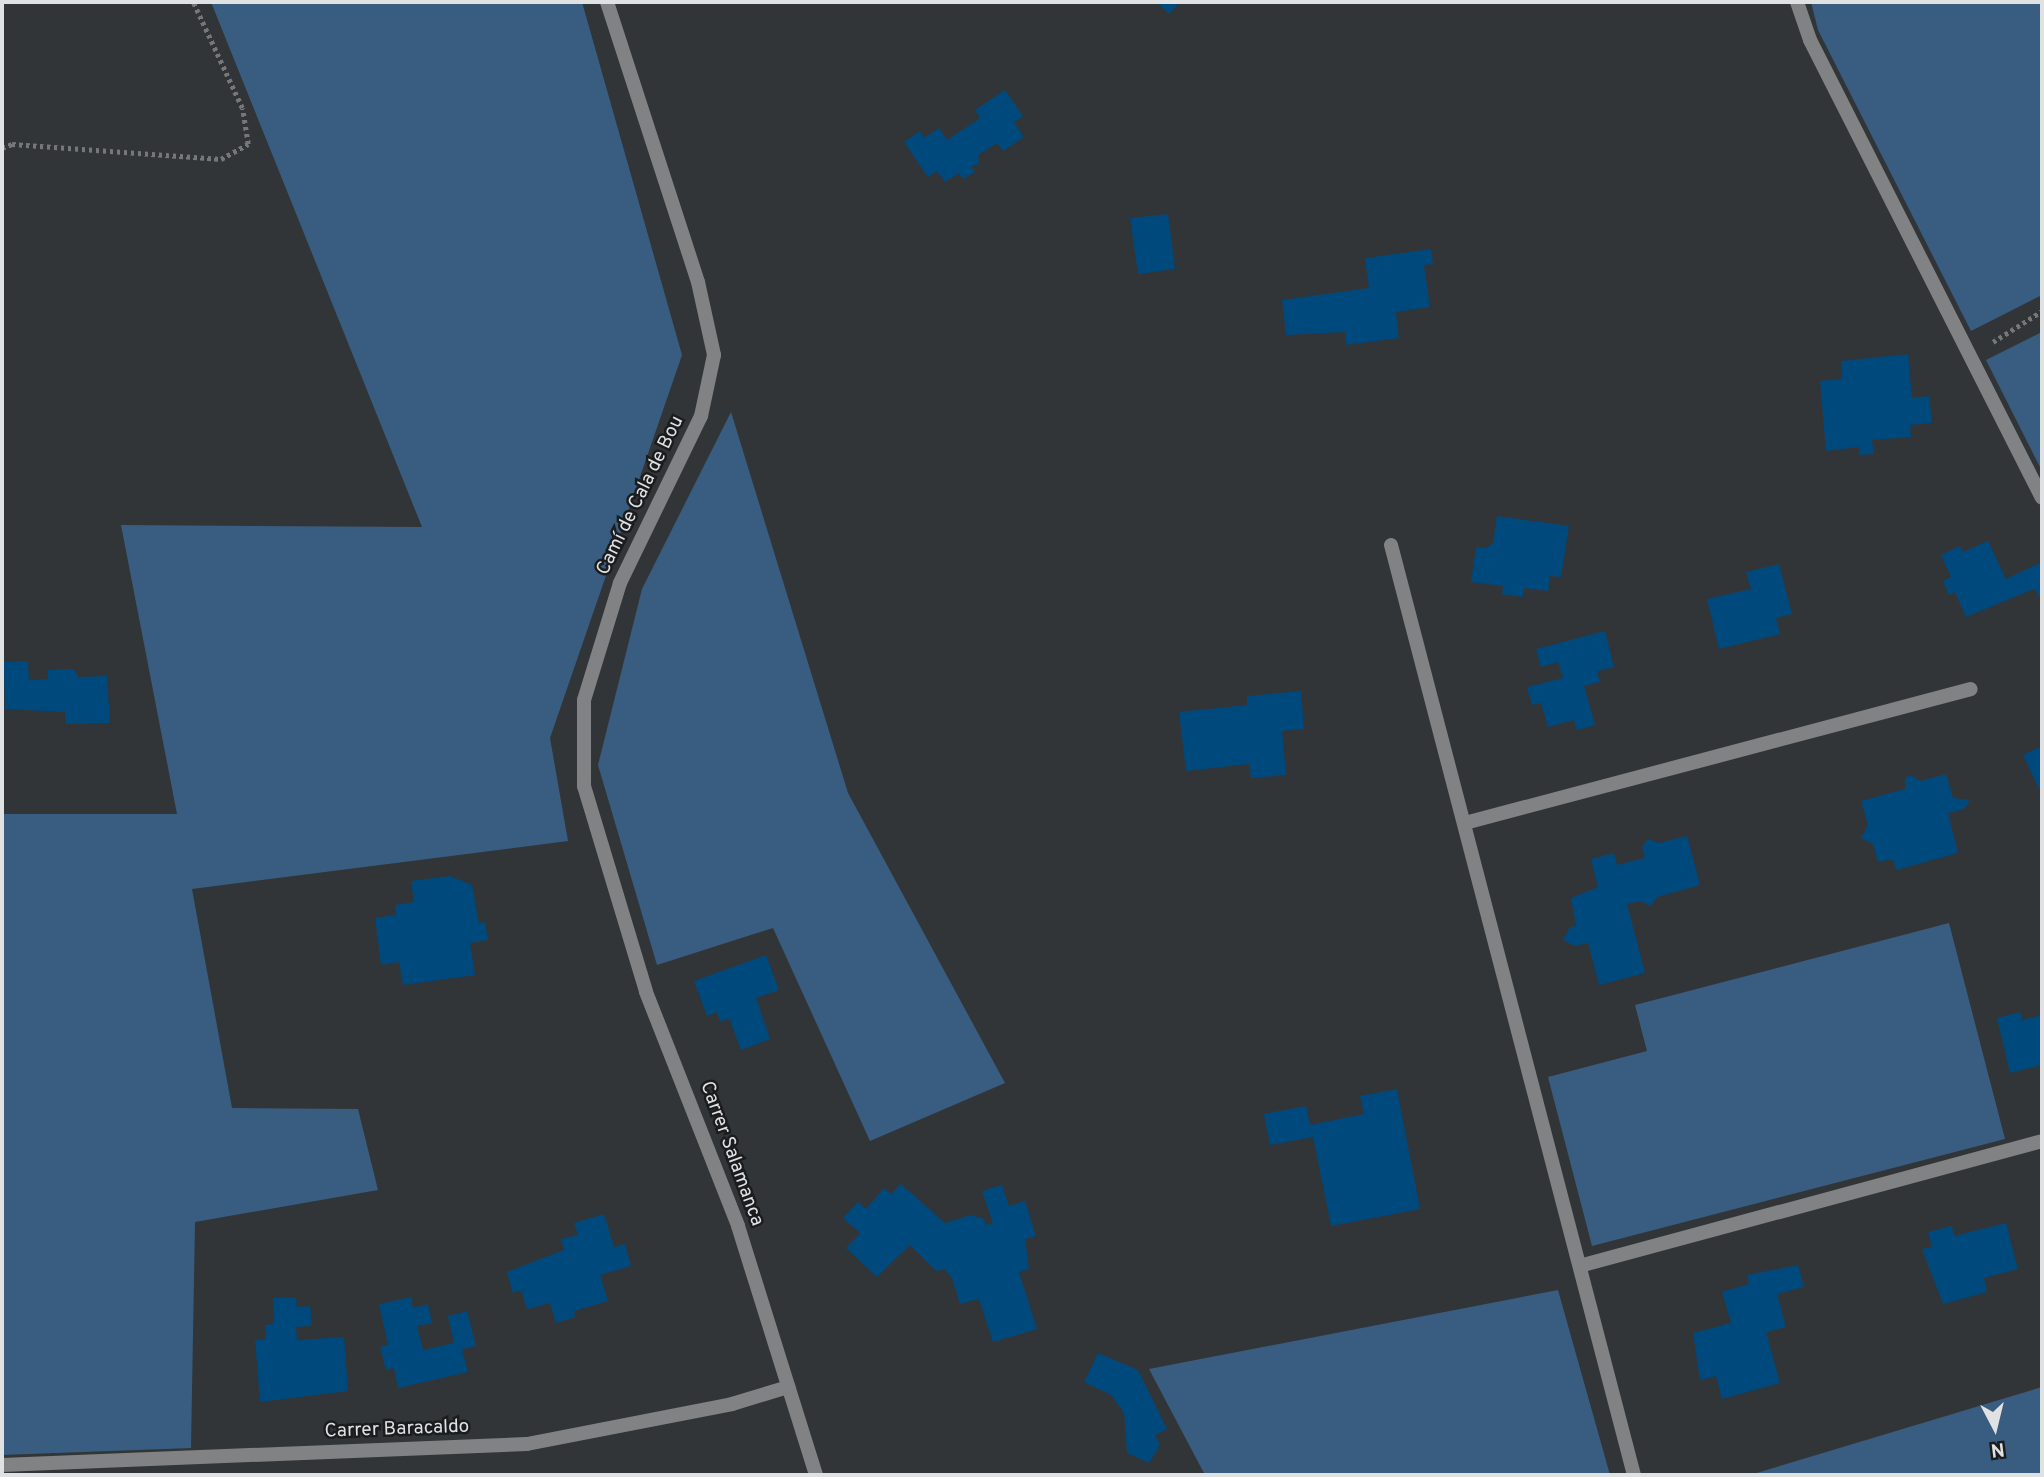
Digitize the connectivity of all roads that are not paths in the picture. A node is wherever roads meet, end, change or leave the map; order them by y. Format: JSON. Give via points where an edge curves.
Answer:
{"nodes":[{"id":1,"x":607,"y":2,"type":"edge"},
{"id":2,"x":1797,"y":2,"type":"edge"},
{"id":3,"x":2042,"y":498,"type":"edge"},
{"id":4,"x":1391,"y":545,"type":"dead end"},
{"id":5,"x":1971,"y":689,"type":"dead end"},
{"id":6,"x":1465,"y":824,"type":"junction"},
{"id":7,"x":600,"y":851,"type":"joint"},
{"id":8,"x":2042,"y":1141,"type":"edge"},
{"id":9,"x":1583,"y":1265,"type":"junction"},
{"id":10,"x":788,"y":1387,"type":"junction"},
{"id":11,"x":2,"y":1465,"type":"edge"},
{"id":12,"x":816,"y":1475,"type":"edge"},
{"id":13,"x":1634,"y":1475,"type":"edge"}],
"edges":[{"from":1,"to":7,"type":"street","name":"Camí de Cala de Bou","via":[[698,282],[714,355],[701,416],[620,583],[584,700],[584,786]]},
{"from":2,"to":3,"type":"street","via":[[1810,40]]},
{"from":4,"to":6,"type":"street"},
{"from":5,"to":6,"type":"street"},
{"from":6,"to":9,"type":"street"},
{"from":7,"to":10,"type":"street","name":"Carrer Salamanca","via":[[646,992],[738,1226]]},
{"from":8,"to":9,"type":"street"},
{"from":9,"to":13,"type":"street"},
{"from":10,"to":11,"type":"street","name":"Carrer Baracaldo","via":[[732,1404],[527,1444]]},
{"from":10,"to":12,"type":"street","name":"Carrer Salamanca"}]}
